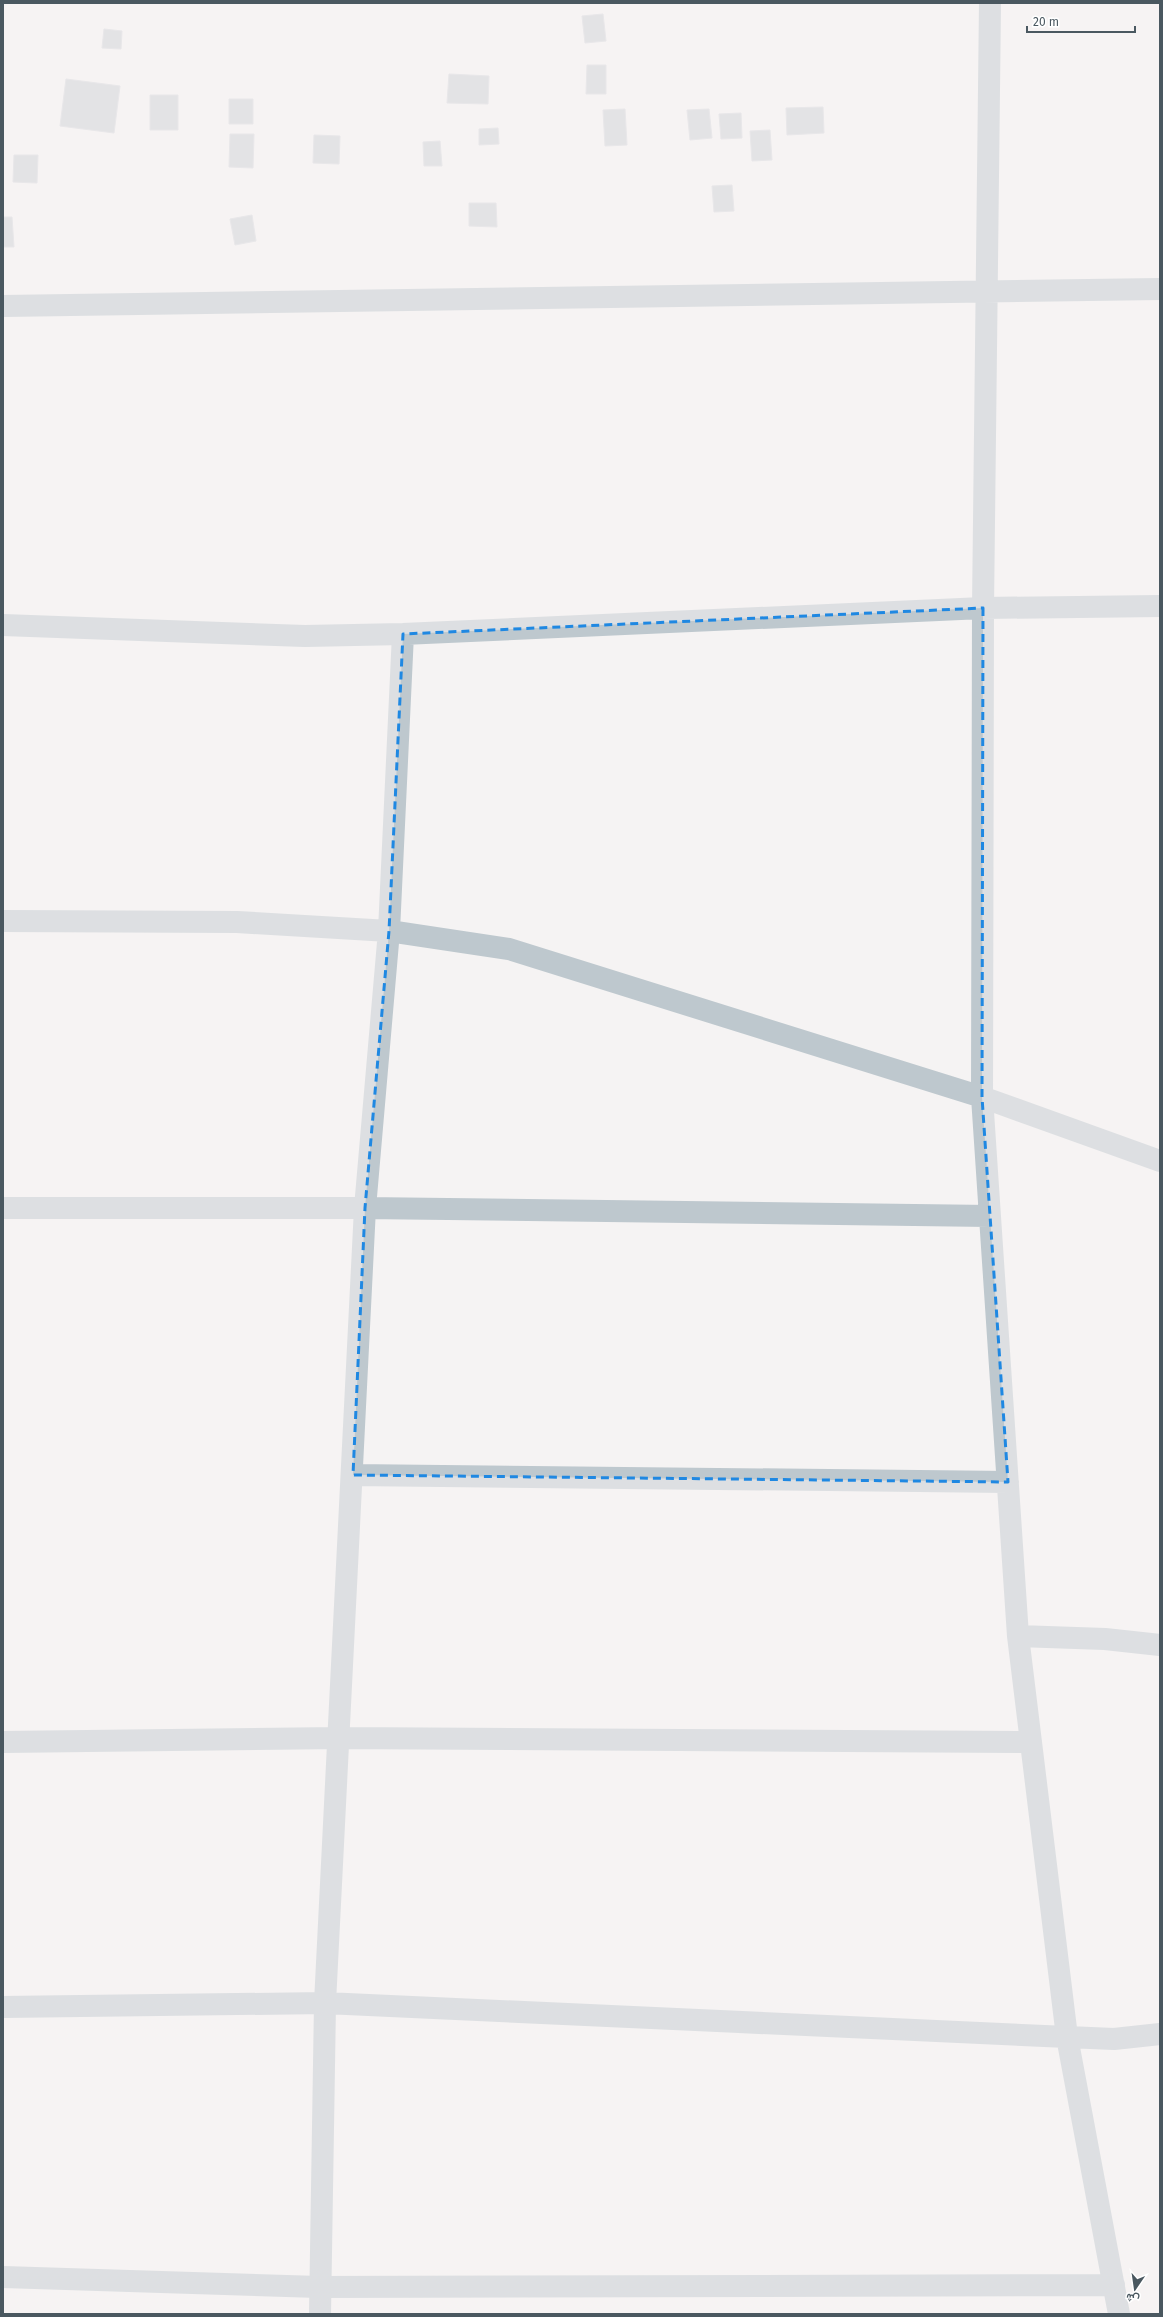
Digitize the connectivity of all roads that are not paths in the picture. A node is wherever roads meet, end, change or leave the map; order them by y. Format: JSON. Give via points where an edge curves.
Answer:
{"nodes":[{"id":1,"x":990,"y":3,"type":"edge"},
{"id":2,"x":1160,"y":289,"type":"edge"},
{"id":3,"x":987,"y":292,"type":"junction"},
{"id":4,"x":3,"y":306,"type":"edge"},
{"id":5,"x":1160,"y":606,"type":"edge"},
{"id":6,"x":983,"y":608,"type":"junction"},
{"id":7,"x":3,"y":626,"type":"edge"},
{"id":8,"x":403,"y":634,"type":"junction"},
{"id":9,"x":3,"y":921,"type":"edge"},
{"id":10,"x":389,"y":931,"type":"junction"},
{"id":11,"x":982,"y":1097,"type":"junction"},
{"id":12,"x":1160,"y":1161,"type":"edge"},
{"id":13,"x":3,"y":1208,"type":"edge"},
{"id":14,"x":365,"y":1208,"type":"junction"},
{"id":15,"x":990,"y":1216,"type":"junction"},
{"id":16,"x":352,"y":1475,"type":"junction"},
{"id":17,"x":1008,"y":1482,"type":"junction"},
{"id":18,"x":1018,"y":1636,"type":"junction"},
{"id":19,"x":1160,"y":1645,"type":"edge"},
{"id":20,"x":339,"y":1738,"type":"junction"},
{"id":21,"x":3,"y":1742,"type":"edge"},
{"id":22,"x":1031,"y":1742,"type":"junction"},
{"id":23,"x":325,"y":2003,"type":"junction"},
{"id":24,"x":3,"y":2007,"type":"edge"},
{"id":25,"x":1160,"y":2034,"type":"edge"},
{"id":26,"x":1067,"y":2037,"type":"junction"},
{"id":27,"x":3,"y":2277,"type":"edge"},
{"id":28,"x":1114,"y":2285,"type":"junction"},
{"id":29,"x":319,"y":2287,"type":"junction"},
{"id":30,"x":320,"y":2314,"type":"edge"},
{"id":31,"x":1119,"y":2314,"type":"edge"}],
"edges":[{"from":1,"to":3,"type":"street"},
{"from":2,"to":3,"type":"street"},
{"from":3,"to":4,"type":"street"},
{"from":3,"to":6,"type":"street"},
{"from":5,"to":6,"type":"street"},
{"from":6,"to":8,"type":"street"},
{"from":6,"to":11,"type":"street"},
{"from":7,"to":8,"type":"street","via":[[305,636]]},
{"from":8,"to":10,"type":"street"},
{"from":9,"to":10,"type":"street","via":[[237,922]]},
{"from":10,"to":11,"type":"street","via":[[509,949]]},
{"from":10,"to":14,"type":"street"},
{"from":11,"to":12,"type":"street"},
{"from":11,"to":15,"type":"street"},
{"from":13,"to":14,"type":"street"},
{"from":14,"to":15,"type":"street"},
{"from":14,"to":16,"type":"street"},
{"from":15,"to":17,"type":"street"},
{"from":16,"to":17,"type":"street"},
{"from":16,"to":20,"type":"street"},
{"from":17,"to":18,"type":"street"},
{"from":18,"to":19,"type":"street","via":[[1105,1638]]},
{"from":18,"to":22,"type":"street"},
{"from":20,"to":21,"type":"street"},
{"from":20,"to":22,"type":"street"},
{"from":20,"to":23,"type":"street"},
{"from":22,"to":26,"type":"street"},
{"from":23,"to":24,"type":"street"},
{"from":23,"to":26,"type":"street"},
{"from":23,"to":29,"type":"street"},
{"from":25,"to":26,"type":"street","via":[[1114,2039]]},
{"from":26,"to":28,"type":"street"},
{"from":27,"to":29,"type":"street"},
{"from":28,"to":29,"type":"street"},
{"from":28,"to":31,"type":"street"},
{"from":29,"to":30,"type":"street"}]}
